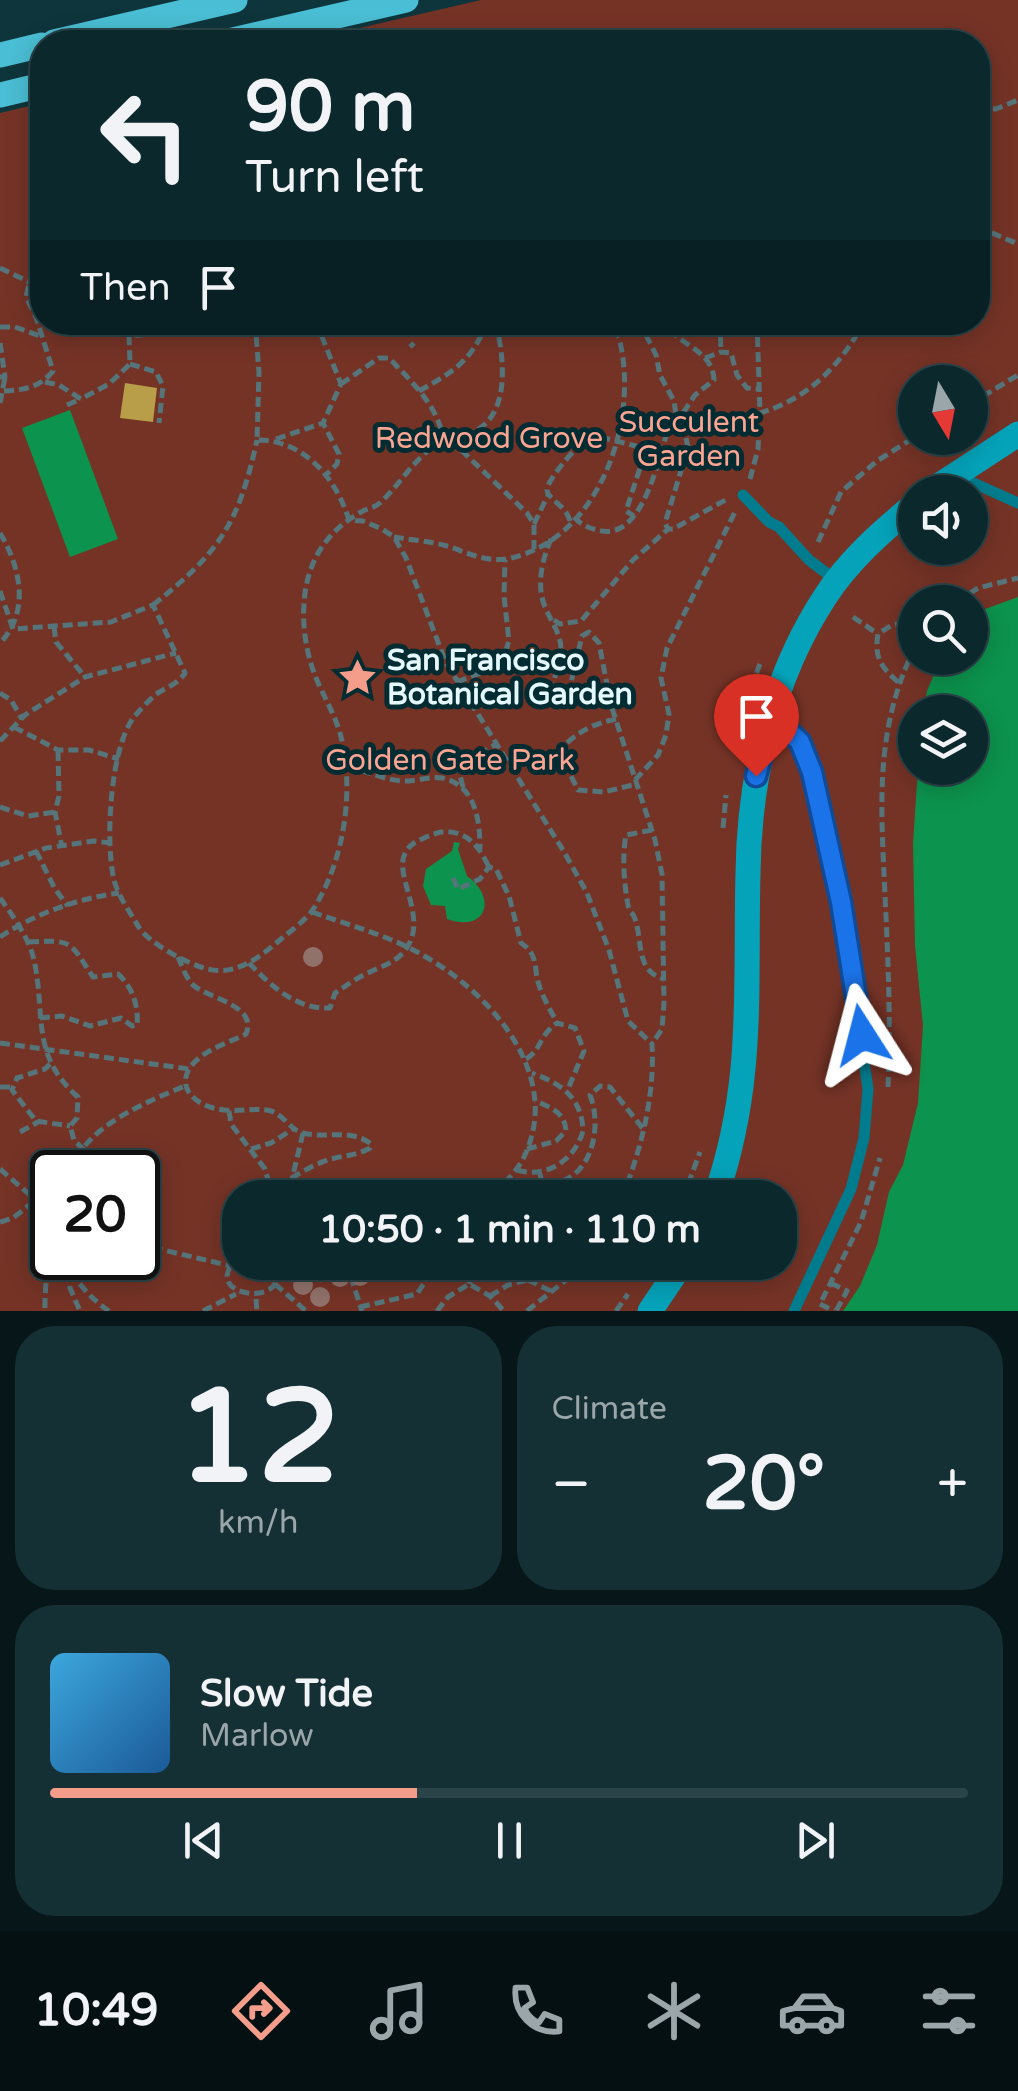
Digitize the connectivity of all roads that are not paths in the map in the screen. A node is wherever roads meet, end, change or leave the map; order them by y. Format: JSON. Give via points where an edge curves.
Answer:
{"nodes":[{"id":1,"x":235,"y":0,"type":"edge"},
{"id":2,"x":406,"y":0,"type":"edge"},
{"id":3,"x":106,"y":30,"type":"edge"},
{"id":4,"x":276,"y":30,"type":"edge"},
{"id":5,"x":30,"y":48,"type":"edge"},
{"id":6,"x":0,"y":55,"type":"edge"},
{"id":7,"x":30,"y":88,"type":"edge"},
{"id":8,"x":0,"y":95,"type":"edge"},
{"id":9,"x":1018,"y":434,"type":"edge"},
{"id":10,"x":954,"y":474,"type":"joint"},
{"id":11,"x":743,"y":494,"type":"road end"},
{"id":12,"x":1018,"y":504,"type":"edge"},
{"id":13,"x":898,"y":519,"type":"edge"},
{"id":14,"x":837,"y":581,"type":"junction"},
{"id":15,"x":772,"y":715,"type":"junction"},
{"id":16,"x":721,"y":1180,"type":"edge"},
{"id":17,"x":671,"y":1280,"type":"edge"},
{"id":18,"x":650,"y":1311,"type":"edge"},
{"id":19,"x":794,"y":1311,"type":"edge"}],
"edges":[{"from":1,"to":3,"type":"main road"},
{"from":2,"to":4,"type":"main road"},
{"from":5,"to":6,"type":"main road"},
{"from":7,"to":8,"type":"main road"},
{"from":9,"to":10,"type":"street"},
{"from":10,"to":12,"type":"lane"},
{"from":11,"to":14,"type":"lane"},
{"from":13,"to":14,"type":"street"},
{"from":14,"to":15,"type":"street","via":[[798,646]]},
{"from":15,"to":16,"type":"street","via":[[749,842],[745,1075]]},
{"from":15,"to":19,"type":"lane","via":[[800,742],[812,772],[841,902],[868,1089],[851,1189]]},
{"from":17,"to":18,"type":"street"}]}
